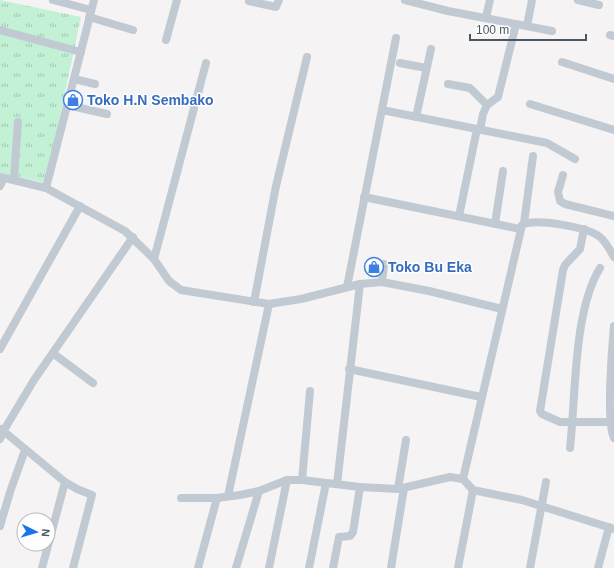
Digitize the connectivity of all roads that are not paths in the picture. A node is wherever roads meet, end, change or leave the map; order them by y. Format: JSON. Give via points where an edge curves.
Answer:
{"nodes":[{"id":1,"x":53,"y":0,"type":"edge"},
{"id":2,"x":94,"y":0,"type":"edge"},
{"id":3,"x":177,"y":0,"type":"edge"},
{"id":4,"x":278,"y":0,"type":"edge"},
{"id":5,"x":404,"y":0,"type":"edge"},
{"id":6,"x":490,"y":0,"type":"edge"},
{"id":7,"x":532,"y":0,"type":"edge"},
{"id":8,"x":578,"y":0,"type":"edge"},
{"id":9,"x":249,"y":1,"type":"edge"},
{"id":10,"x":599,"y":5,"type":"dead end"},
{"id":11,"x":90,"y":14,"type":"junction"},
{"id":12,"x":486,"y":17,"type":"junction"},
{"id":13,"x":516,"y":24,"type":"junction"},
{"id":14,"x":527,"y":26,"type":"junction"},
{"id":15,"x":0,"y":30,"type":"edge"},
{"id":16,"x":133,"y":30,"type":"dead end"},
{"id":17,"x":552,"y":31,"type":"dead end"},
{"id":18,"x":396,"y":38,"type":"dead end"},
{"id":19,"x":166,"y":40,"type":"dead end"},
{"id":20,"x":430,"y":49,"type":"dead end"},
{"id":21,"x":81,"y":52,"type":"junction"},
{"id":22,"x":307,"y":57,"type":"dead end"},
{"id":23,"x":562,"y":62,"type":"dead end"},
{"id":24,"x":206,"y":63,"type":"dead end"},
{"id":25,"x":400,"y":63,"type":"dead end"},
{"id":26,"x":426,"y":68,"type":"junction"},
{"id":27,"x":74,"y":79,"type":"junction"},
{"id":28,"x":614,"y":79,"type":"edge"},
{"id":29,"x":95,"y":84,"type":"dead end"},
{"id":30,"x":448,"y":84,"type":"dead end"},
{"id":31,"x":487,"y":104,"type":"junction"},
{"id":32,"x":530,"y":104,"type":"dead end"},
{"id":33,"x":67,"y":105,"type":"junction"},
{"id":34,"x":382,"y":110,"type":"junction"},
{"id":35,"x":107,"y":114,"type":"dead end"},
{"id":36,"x":416,"y":117,"type":"junction"},
{"id":37,"x":18,"y":122,"type":"dead end"},
{"id":38,"x":479,"y":130,"type":"junction"},
{"id":39,"x":614,"y":130,"type":"edge"},
{"id":40,"x":533,"y":156,"type":"dead end"},
{"id":41,"x":575,"y":159,"type":"dead end"},
{"id":42,"x":503,"y":171,"type":"dead end"},
{"id":43,"x":563,"y":175,"type":"dead end"},
{"id":44,"x":2,"y":177,"type":"edge"},
{"id":45,"x":14,"y":179,"type":"junction"},
{"id":46,"x":0,"y":186,"type":"edge"},
{"id":47,"x":46,"y":188,"type":"junction"},
{"id":48,"x":364,"y":197,"type":"junction"},
{"id":49,"x":80,"y":206,"type":"junction"},
{"id":50,"x":459,"y":216,"type":"junction"},
{"id":51,"x":614,"y":216,"type":"edge"},
{"id":52,"x":495,"y":224,"type":"junction"},
{"id":53,"x":522,"y":226,"type":"junction"},
{"id":54,"x":584,"y":229,"type":"junction"},
{"id":55,"x":133,"y":237,"type":"junction"},
{"id":56,"x":614,"y":257,"type":"edge"},
{"id":57,"x":154,"y":259,"type":"junction"},
{"id":58,"x":384,"y":264,"type":"dead end"},
{"id":59,"x":600,"y":268,"type":"dead end"},
{"id":60,"x":382,"y":282,"type":"junction"},
{"id":61,"x":360,"y":284,"type":"junction"},
{"id":62,"x":347,"y":287,"type":"junction"},
{"id":63,"x":254,"y":302,"type":"junction"},
{"id":64,"x":269,"y":304,"type":"junction"},
{"id":65,"x":502,"y":309,"type":"junction"},
{"id":66,"x":614,"y":326,"type":"edge"},
{"id":67,"x":0,"y":349,"type":"edge"},
{"id":68,"x":54,"y":354,"type":"junction"},
{"id":69,"x":349,"y":369,"type":"junction"},
{"id":70,"x":93,"y":383,"type":"dead end"},
{"id":71,"x":310,"y":391,"type":"dead end"},
{"id":72,"x":481,"y":397,"type":"junction"},
{"id":73,"x":611,"y":422,"type":"junction"},
{"id":74,"x":573,"y":423,"type":"junction"},
{"id":75,"x":2,"y":429,"type":"edge"},
{"id":76,"x":614,"y":438,"type":"edge"},
{"id":77,"x":0,"y":439,"type":"edge"},
{"id":78,"x":406,"y":440,"type":"dead end"},
{"id":79,"x":570,"y":448,"type":"dead end"},
{"id":80,"x":25,"y":450,"type":"junction"},
{"id":81,"x":463,"y":479,"type":"junction"},
{"id":82,"x":287,"y":480,"type":"junction"},
{"id":83,"x":302,"y":480,"type":"junction"},
{"id":84,"x":65,"y":482,"type":"junction"},
{"id":85,"x":326,"y":482,"type":"junction"},
{"id":86,"x":546,"y":482,"type":"dead end"},
{"id":87,"x":337,"y":484,"type":"junction"},
{"id":88,"x":360,"y":487,"type":"junction"},
{"id":89,"x":401,"y":488,"type":"junction"},
{"id":90,"x":473,"y":490,"type":"junction"},
{"id":91,"x":259,"y":491,"type":"junction"},
{"id":92,"x":228,"y":496,"type":"junction"},
{"id":93,"x":181,"y":498,"type":"dead end"},
{"id":94,"x":217,"y":498,"type":"junction"},
{"id":95,"x":543,"y":506,"type":"junction"},
{"id":96,"x":0,"y":526,"type":"edge"},
{"id":97,"x":611,"y":528,"type":"edge"},
{"id":98,"x":42,"y":568,"type":"edge"},
{"id":99,"x":74,"y":568,"type":"edge"},
{"id":100,"x":198,"y":568,"type":"edge"},
{"id":101,"x":236,"y":568,"type":"edge"},
{"id":102,"x":270,"y":568,"type":"edge"},
{"id":103,"x":309,"y":568,"type":"edge"},
{"id":104,"x":333,"y":568,"type":"edge"},
{"id":105,"x":391,"y":568,"type":"edge"},
{"id":106,"x":458,"y":568,"type":"edge"},
{"id":107,"x":530,"y":568,"type":"edge"},
{"id":108,"x":598,"y":568,"type":"edge"}],
"edges":[{"from":1,"to":11,"type":"street"},
{"from":2,"to":11,"type":"street"},
{"from":3,"to":19,"type":"street"},
{"from":4,"to":9,"type":"street","via":[[276,7]]},
{"from":5,"to":12,"type":"street"},
{"from":6,"to":12,"type":"street"},
{"from":7,"to":14,"type":"street"},
{"from":8,"to":10,"type":"street"},
{"from":11,"to":16,"type":"street"},
{"from":11,"to":21,"type":"street"},
{"from":12,"to":13,"type":"street"},
{"from":13,"to":14,"type":"street"},
{"from":13,"to":31,"type":"street","via":[[498,96]]},
{"from":14,"to":17,"type":"street"},
{"from":15,"to":21,"type":"street"},
{"from":18,"to":34,"type":"street"},
{"from":20,"to":26,"type":"street"},
{"from":21,"to":27,"type":"street"},
{"from":22,"to":63,"type":"street","via":[[276,186]]},
{"from":23,"to":28,"type":"street"},
{"from":24,"to":57,"type":"street"},
{"from":25,"to":26,"type":"street"},
{"from":26,"to":36,"type":"street"},
{"from":27,"to":29,"type":"street"},
{"from":27,"to":33,"type":"street"},
{"from":30,"to":31,"type":"street","via":[[470,88]]},
{"from":31,"to":38,"type":"street"},
{"from":32,"to":39,"type":"street"},
{"from":33,"to":35,"type":"street"},
{"from":33,"to":47,"type":"street"},
{"from":34,"to":36,"type":"street"},
{"from":34,"to":48,"type":"street"},
{"from":36,"to":38,"type":"street"},
{"from":37,"to":45,"type":"street"},
{"from":38,"to":41,"type":"street","via":[[547,143]]},
{"from":38,"to":50,"type":"street"},
{"from":40,"to":53,"type":"street"},
{"from":42,"to":52,"type":"street"},
{"from":43,"to":51,"type":"street","via":[[558,192],[560,201]]},
{"from":44,"to":45,"type":"street"},
{"from":44,"to":46,"type":"street"},
{"from":45,"to":47,"type":"street"},
{"from":47,"to":49,"type":"street"},
{"from":48,"to":50,"type":"street"},
{"from":48,"to":62,"type":"street"},
{"from":49,"to":55,"type":"street"},
{"from":49,"to":67,"type":"street"},
{"from":50,"to":52,"type":"street"},
{"from":52,"to":53,"type":"street"},
{"from":53,"to":54,"type":"street","via":[[545,223]]},
{"from":53,"to":65,"type":"street"},
{"from":54,"to":56,"type":"street","via":[[601,238]]},
{"from":54,"to":74,"type":"street","via":[[580,248],[563,270],[540,407],[542,414],[546,416],[560,422]]},
{"from":55,"to":57,"type":"street"},
{"from":55,"to":68,"type":"street"},
{"from":57,"to":63,"type":"street","via":[[169,281],[181,290]]},
{"from":58,"to":60,"type":"street"},
{"from":59,"to":74,"type":"street","via":[[593,279],[582,320],[575,376]]},
{"from":60,"to":61,"type":"street"},
{"from":60,"to":65,"type":"street"},
{"from":61,"to":62,"type":"street"},
{"from":61,"to":69,"type":"street"},
{"from":62,"to":64,"type":"street"},
{"from":63,"to":64,"type":"street"},
{"from":64,"to":92,"type":"street"},
{"from":65,"to":72,"type":"street"},
{"from":66,"to":73,"type":"street"},
{"from":68,"to":70,"type":"street"},
{"from":68,"to":75,"type":"street"},
{"from":69,"to":72,"type":"street"},
{"from":69,"to":87,"type":"street"},
{"from":71,"to":83,"type":"street"},
{"from":72,"to":81,"type":"street"},
{"from":73,"to":74,"type":"street"},
{"from":73,"to":76,"type":"street"},
{"from":74,"to":79,"type":"street"},
{"from":75,"to":77,"type":"street"},
{"from":75,"to":80,"type":"street"},
{"from":78,"to":89,"type":"street"},
{"from":80,"to":84,"type":"street"},
{"from":80,"to":96,"type":"street"},
{"from":81,"to":89,"type":"street","via":[[450,477]]},
{"from":81,"to":90,"type":"street"},
{"from":82,"to":83,"type":"street"},
{"from":82,"to":91,"type":"street"},
{"from":82,"to":102,"type":"street"},
{"from":83,"to":85,"type":"street"},
{"from":84,"to":98,"type":"street"},
{"from":84,"to":99,"type":"street","via":[[92,495]]},
{"from":85,"to":87,"type":"street"},
{"from":85,"to":103,"type":"street"},
{"from":86,"to":95,"type":"street"},
{"from":87,"to":88,"type":"street"},
{"from":88,"to":89,"type":"street"},
{"from":88,"to":104,"type":"street","via":[[353,532],[350,536],[339,537]]},
{"from":89,"to":105,"type":"street"},
{"from":90,"to":95,"type":"street"},
{"from":90,"to":106,"type":"street"},
{"from":91,"to":92,"type":"street"},
{"from":91,"to":101,"type":"street"},
{"from":92,"to":94,"type":"street"},
{"from":93,"to":94,"type":"street"},
{"from":94,"to":100,"type":"street"},
{"from":95,"to":97,"type":"street"},
{"from":95,"to":107,"type":"street"},
{"from":97,"to":108,"type":"street"}]}
